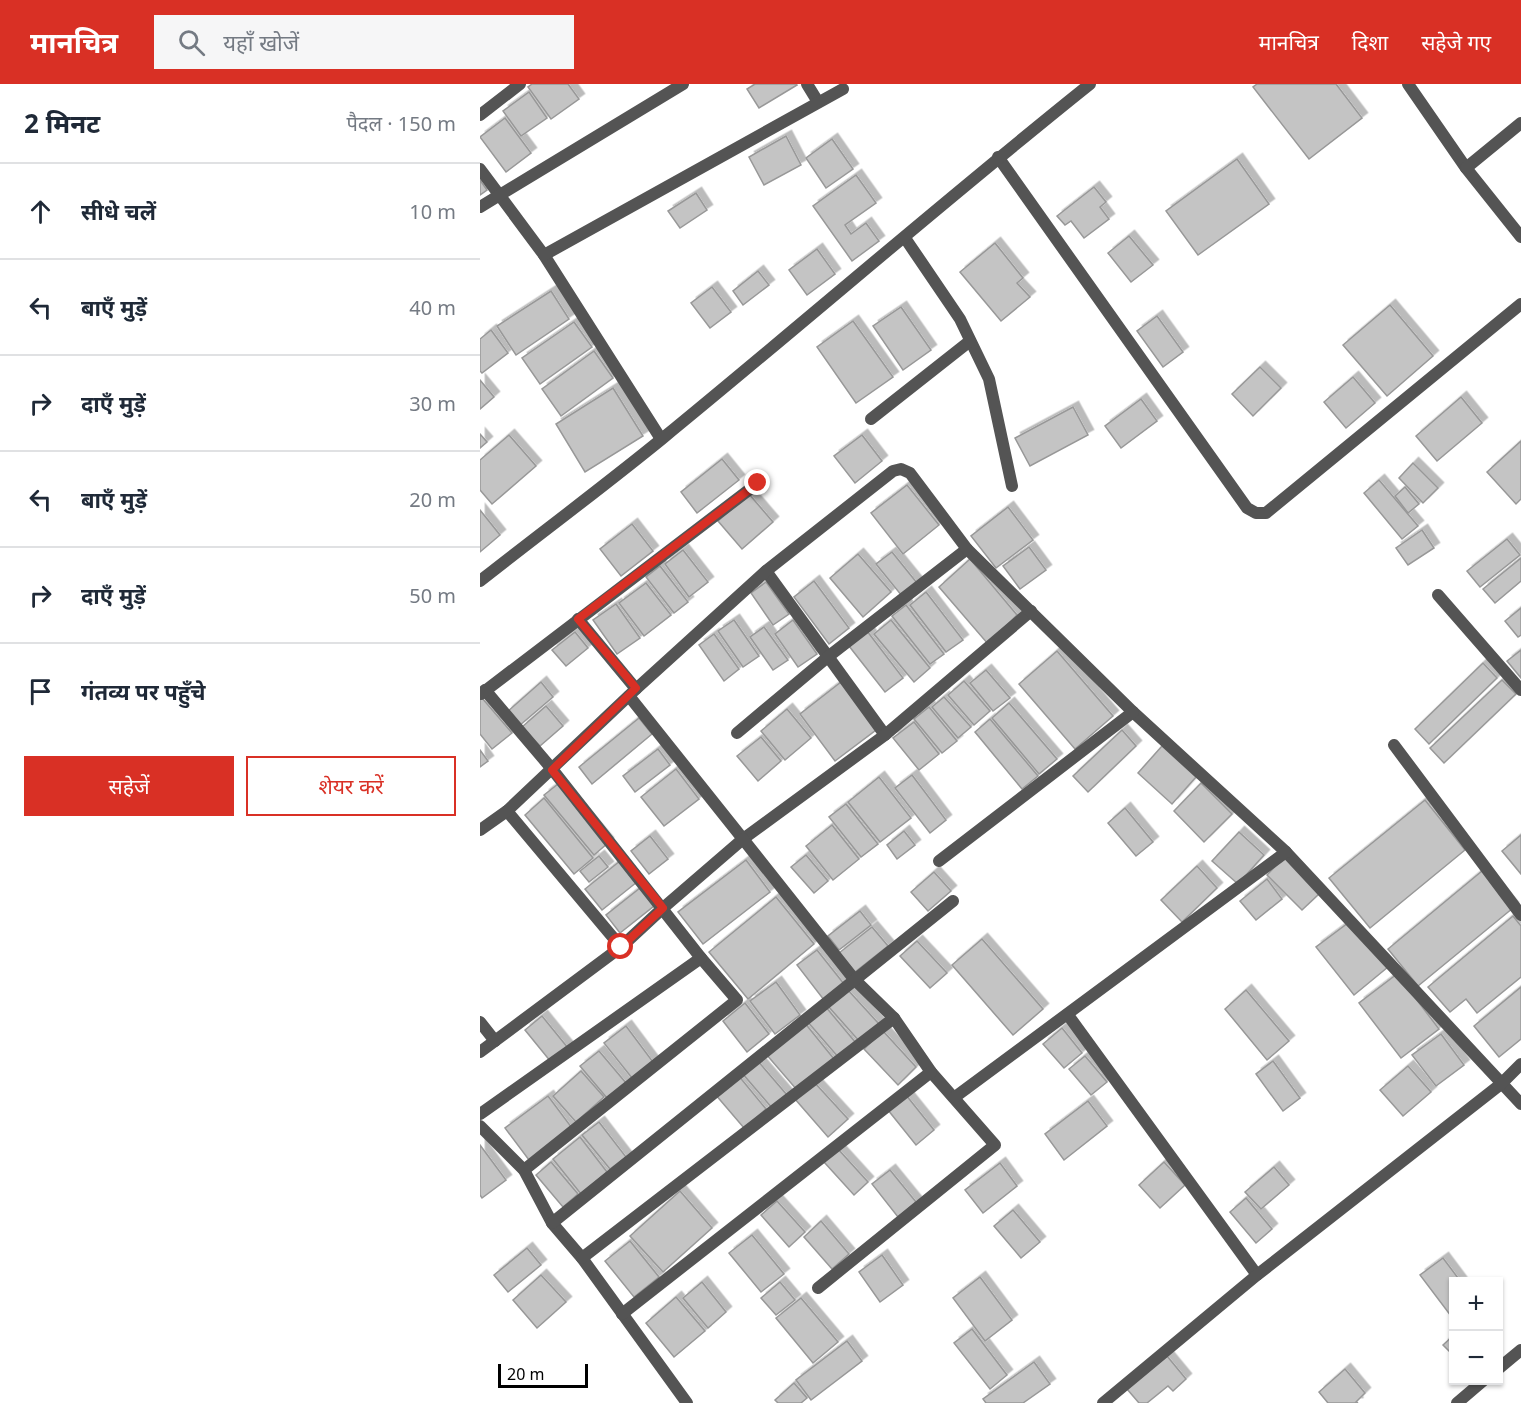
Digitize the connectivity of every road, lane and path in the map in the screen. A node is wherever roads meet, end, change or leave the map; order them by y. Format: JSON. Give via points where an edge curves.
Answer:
{"nodes":[{"id":1,"x":520,"y":84,"type":"edge"},
{"id":2,"x":683,"y":84,"type":"edge"},
{"id":3,"x":807,"y":84,"type":"edge"},
{"id":4,"x":1090,"y":84,"type":"edge"},
{"id":5,"x":1408,"y":84,"type":"edge"},
{"id":6,"x":843,"y":89,"type":"dead end"},
{"id":7,"x":818,"y":102,"type":"junction"},
{"id":8,"x":480,"y":115,"type":"edge"},
{"id":9,"x":1521,"y":123,"type":"edge"},
{"id":10,"x":999,"y":157,"type":"junction"},
{"id":11,"x":1466,"y":168,"type":"junction"},
{"id":12,"x":480,"y":169,"type":"edge"},
{"id":13,"x":500,"y":194,"type":"junction"},
{"id":14,"x":480,"y":207,"type":"edge"},
{"id":15,"x":1521,"y":237,"type":"edge"},
{"id":16,"x":905,"y":238,"type":"junction"},
{"id":17,"x":543,"y":255,"type":"junction"},
{"id":18,"x":1521,"y":304,"type":"edge"},
{"id":19,"x":970,"y":341,"type":"junction"},
{"id":20,"x":871,"y":419,"type":"dead end"},
{"id":21,"x":662,"y":439,"type":"junction"},
{"id":22,"x":758,"y":483,"type":"dead end"},
{"id":23,"x":1012,"y":486,"type":"dead end"},
{"id":24,"x":967,"y":549,"type":"junction"},
{"id":25,"x":766,"y":571,"type":"junction"},
{"id":26,"x":480,"y":581,"type":"edge"},
{"id":27,"x":1438,"y":595,"type":"dead end"},
{"id":28,"x":1031,"y":611,"type":"junction"},
{"id":29,"x":578,"y":619,"type":"junction"},
{"id":30,"x":829,"y":656,"type":"junction"},
{"id":31,"x":1521,"y":690,"type":"edge"},
{"id":32,"x":633,"y":692,"type":"junction"},
{"id":33,"x":483,"y":693,"type":"edge"},
{"id":34,"x":1133,"y":712,"type":"junction"},
{"id":35,"x":737,"y":734,"type":"dead end"},
{"id":36,"x":885,"y":735,"type":"junction"},
{"id":37,"x":1394,"y":745,"type":"dead end"},
{"id":38,"x":552,"y":770,"type":"junction"},
{"id":39,"x":507,"y":811,"type":"junction"},
{"id":40,"x":480,"y":830,"type":"edge"},
{"id":41,"x":743,"y":839,"type":"junction"},
{"id":42,"x":1286,"y":852,"type":"junction"},
{"id":43,"x":939,"y":861,"type":"dead end"},
{"id":44,"x":953,"y":901,"type":"dead end"},
{"id":45,"x":663,"y":908,"type":"junction"},
{"id":46,"x":1521,"y":915,"type":"edge"},
{"id":47,"x":621,"y":947,"type":"junction"},
{"id":48,"x":701,"y":958,"type":"junction"},
{"id":49,"x":854,"y":979,"type":"junction"},
{"id":50,"x":1068,"y":1015,"type":"junction"},
{"id":51,"x":894,"y":1018,"type":"junction"},
{"id":52,"x":480,"y":1022,"type":"edge"},
{"id":53,"x":495,"y":1041,"type":"junction"},
{"id":54,"x":480,"y":1052,"type":"edge"},
{"id":55,"x":1521,"y":1064,"type":"edge"},
{"id":56,"x":931,"y":1071,"type":"junction"},
{"id":57,"x":1501,"y":1084,"type":"junction"},
{"id":58,"x":955,"y":1097,"type":"junction"},
{"id":59,"x":1521,"y":1104,"type":"edge"},
{"id":60,"x":480,"y":1114,"type":"edge"},
{"id":61,"x":480,"y":1126,"type":"edge"},
{"id":62,"x":524,"y":1170,"type":"junction"},
{"id":63,"x":552,"y":1223,"type":"junction"},
{"id":64,"x":582,"y":1258,"type":"junction"},
{"id":65,"x":1257,"y":1275,"type":"junction"},
{"id":66,"x":818,"y":1288,"type":"dead end"},
{"id":67,"x":622,"y":1314,"type":"junction"},
{"id":68,"x":1521,"y":1350,"type":"edge"},
{"id":69,"x":1503,"y":1365,"type":"edge"},
{"id":70,"x":1478,"y":1385,"type":"edge"},
{"id":71,"x":687,"y":1403,"type":"edge"},
{"id":72,"x":1103,"y":1403,"type":"edge"},
{"id":73,"x":1457,"y":1403,"type":"edge"}],
"edges":[{"from":1,"to":8,"type":"street"},
{"from":2,"to":13,"type":"street"},
{"from":3,"to":7,"type":"street"},
{"from":4,"to":10,"type":"street"},
{"from":5,"to":11,"type":"street"},
{"from":6,"to":7,"type":"street"},
{"from":7,"to":17,"type":"street"},
{"from":9,"to":11,"type":"street"},
{"from":10,"to":16,"type":"street"},
{"from":10,"to":18,"type":"street","via":[[1247,507],[1256,513],[1266,513]]},
{"from":11,"to":15,"type":"street"},
{"from":12,"to":13,"type":"street"},
{"from":13,"to":14,"type":"street"},
{"from":13,"to":17,"type":"street"},
{"from":16,"to":19,"type":"street","via":[[960,319]]},
{"from":16,"to":21,"type":"street"},
{"from":17,"to":21,"type":"street"},
{"from":19,"to":20,"type":"street"},
{"from":19,"to":23,"type":"street","via":[[989,379]]},
{"from":21,"to":26,"type":"street"},
{"from":22,"to":29,"type":"street"},
{"from":24,"to":25,"type":"street","via":[[910,473],[901,469],[893,471]]},
{"from":24,"to":28,"type":"street"},
{"from":24,"to":30,"type":"street"},
{"from":25,"to":30,"type":"street"},
{"from":25,"to":32,"type":"street"},
{"from":27,"to":31,"type":"street"},
{"from":28,"to":34,"type":"street"},
{"from":28,"to":36,"type":"street"},
{"from":29,"to":32,"type":"street"},
{"from":29,"to":33,"type":"street"},
{"from":30,"to":35,"type":"street"},
{"from":30,"to":36,"type":"street"},
{"from":32,"to":38,"type":"street"},
{"from":32,"to":41,"type":"street"},
{"from":33,"to":38,"type":"street"},
{"from":34,"to":42,"type":"street"},
{"from":34,"to":43,"type":"street"},
{"from":36,"to":41,"type":"street"},
{"from":37,"to":46,"type":"street"},
{"from":38,"to":39,"type":"street"},
{"from":38,"to":45,"type":"street"},
{"from":39,"to":40,"type":"street"},
{"from":39,"to":47,"type":"street"},
{"from":41,"to":45,"type":"street"},
{"from":41,"to":49,"type":"street"},
{"from":42,"to":50,"type":"street"},
{"from":42,"to":57,"type":"street"},
{"from":44,"to":49,"type":"street"},
{"from":45,"to":47,"type":"street"},
{"from":45,"to":48,"type":"street"},
{"from":47,"to":53,"type":"street"},
{"from":48,"to":60,"type":"street"},
{"from":48,"to":62,"type":"street","via":[[737,1000]]},
{"from":49,"to":51,"type":"street"},
{"from":49,"to":63,"type":"street"},
{"from":50,"to":58,"type":"street"},
{"from":50,"to":65,"type":"street"},
{"from":51,"to":56,"type":"street"},
{"from":51,"to":64,"type":"street"},
{"from":52,"to":53,"type":"street"},
{"from":53,"to":54,"type":"street"},
{"from":55,"to":57,"type":"street"},
{"from":56,"to":58,"type":"street"},
{"from":56,"to":67,"type":"street"},
{"from":57,"to":59,"type":"street"},
{"from":57,"to":65,"type":"street"},
{"from":58,"to":66,"type":"street","via":[[995,1144]]},
{"from":61,"to":62,"type":"street"},
{"from":62,"to":63,"type":"street"},
{"from":63,"to":64,"type":"street"},
{"from":64,"to":67,"type":"street"},
{"from":65,"to":72,"type":"street"},
{"from":67,"to":71,"type":"street"},
{"from":68,"to":69,"type":"street"},
{"from":70,"to":73,"type":"street"}]}
